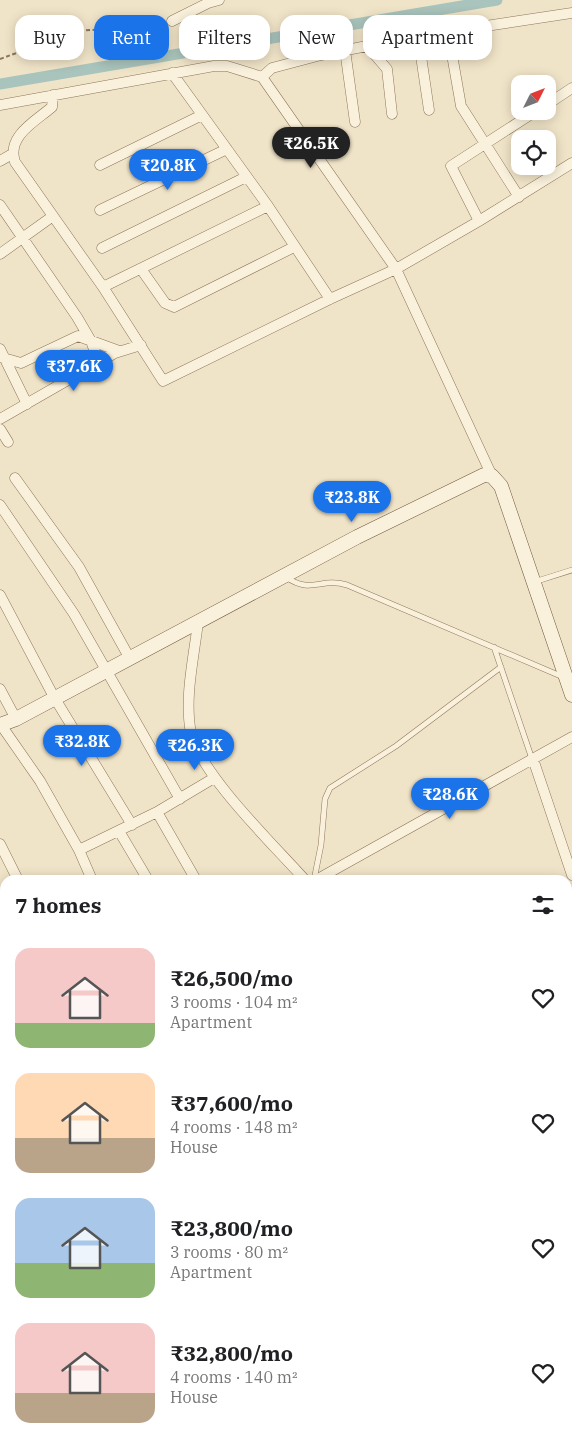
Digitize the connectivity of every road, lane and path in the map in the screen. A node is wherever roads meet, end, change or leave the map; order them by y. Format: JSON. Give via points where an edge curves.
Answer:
{"nodes":[{"id":1,"x":219,"y":0,"type":"edge"},
{"id":2,"x":572,"y":13,"type":"edge"},
{"id":3,"x":172,"y":21,"type":"joint"},
{"id":4,"x":492,"y":25,"type":"edge"},
{"id":5,"x":0,"y":59,"type":"edge"},
{"id":6,"x":300,"y":60,"type":"edge"},
{"id":7,"x":346,"y":60,"type":"edge"},
{"id":8,"x":379,"y":60,"type":"edge"},
{"id":9,"x":422,"y":60,"type":"edge"},
{"id":10,"x":453,"y":60,"type":"edge"},
{"id":11,"x":172,"y":73,"type":"junction"},
{"id":12,"x":262,"y":77,"type":"junction"},
{"id":13,"x":572,"y":88,"type":"edge"},
{"id":14,"x":53,"y":95,"type":"junction"},
{"id":15,"x":556,"y":99,"type":"edge"},
{"id":16,"x":0,"y":105,"type":"edge"},
{"id":17,"x":429,"y":110,"type":"dead end"},
{"id":18,"x":392,"y":114,"type":"dead end"},
{"id":19,"x":202,"y":115,"type":"junction"},
{"id":20,"x":523,"y":120,"type":"edge"},
{"id":21,"x":355,"y":122,"type":"dead end"},
{"id":22,"x":487,"y":144,"type":"junction"},
{"id":23,"x":226,"y":149,"type":"junction"},
{"id":24,"x":12,"y":154,"type":"junction"},
{"id":25,"x":0,"y":161,"type":"edge"},
{"id":26,"x":572,"y":163,"type":"edge"},
{"id":27,"x":100,"y":165,"type":"dead end"},
{"id":28,"x":246,"y":177,"type":"junction"},
{"id":29,"x":519,"y":197,"type":"junction"},
{"id":30,"x":0,"y":205,"type":"edge"},
{"id":31,"x":268,"y":206,"type":"junction"},
{"id":32,"x":100,"y":210,"type":"dead end"},
{"id":33,"x":54,"y":216,"type":"junction"},
{"id":34,"x":479,"y":222,"type":"junction"},
{"id":35,"x":24,"y":237,"type":"junction"},
{"id":36,"x":294,"y":247,"type":"junction"},
{"id":37,"x":102,"y":248,"type":"dead end"},
{"id":38,"x":0,"y":254,"type":"edge"},
{"id":39,"x":141,"y":269,"type":"junction"},
{"id":40,"x":396,"y":269,"type":"junction"},
{"id":41,"x":103,"y":287,"type":"junction"},
{"id":42,"x":330,"y":299,"type":"junction"},
{"id":43,"x":91,"y":341,"type":"junction"},
{"id":44,"x":141,"y":345,"type":"junction"},
{"id":45,"x":0,"y":348,"type":"edge"},
{"id":46,"x":119,"y":351,"type":"junction"},
{"id":47,"x":2,"y":358,"type":"edge"},
{"id":48,"x":99,"y":363,"type":"junction"},
{"id":49,"x":27,"y":404,"type":"junction"},
{"id":50,"x":0,"y":419,"type":"edge"},
{"id":51,"x":0,"y":429,"type":"edge"},
{"id":52,"x":8,"y":442,"type":"dead end"},
{"id":53,"x":492,"y":476,"type":"junction"},
{"id":54,"x":15,"y":478,"type":"dead end"},
{"id":55,"x":0,"y":505,"type":"edge"},
{"id":56,"x":572,"y":570,"type":"edge"},
{"id":57,"x":284,"y":576,"type":"junction"},
{"id":58,"x":534,"y":582,"type":"junction"},
{"id":59,"x":0,"y":595,"type":"edge"},
{"id":60,"x":198,"y":622,"type":"junction"},
{"id":61,"x":494,"y":647,"type":"junction"},
{"id":62,"x":129,"y":657,"type":"junction"},
{"id":63,"x":501,"y":667,"type":"junction"},
{"id":64,"x":107,"y":669,"type":"junction"},
{"id":65,"x":566,"y":678,"type":"junction"},
{"id":66,"x":0,"y":689,"type":"edge"},
{"id":67,"x":572,"y":694,"type":"edge"},
{"id":68,"x":54,"y":697,"type":"junction"},
{"id":69,"x":16,"y":719,"type":"junction"},
{"id":70,"x":0,"y":725,"type":"edge"},
{"id":71,"x":572,"y":737,"type":"edge"},
{"id":72,"x":532,"y":759,"type":"junction"},
{"id":73,"x":214,"y":778,"type":"junction"},
{"id":74,"x":180,"y":799,"type":"junction"},
{"id":75,"x":157,"y":812,"type":"junction"},
{"id":76,"x":132,"y":825,"type":"junction"},
{"id":77,"x":119,"y":831,"type":"junction"},
{"id":78,"x":0,"y":844,"type":"edge"},
{"id":79,"x":79,"y":850,"type":"junction"},
{"id":80,"x":16,"y":875,"type":"edge"},
{"id":81,"x":86,"y":875,"type":"edge"},
{"id":82,"x":145,"y":875,"type":"edge"},
{"id":83,"x":193,"y":875,"type":"edge"},
{"id":84,"x":301,"y":875,"type":"edge"},
{"id":85,"x":316,"y":875,"type":"edge"},
{"id":86,"x":324,"y":875,"type":"edge"},
{"id":87,"x":572,"y":875,"type":"edge"}],
"edges":[{"from":1,"to":3,"type":"street"},
{"from":2,"to":4,"type":"street"},
{"from":3,"to":5,"type":"path","via":[[162,25],[77,31]]},
{"from":6,"to":12,"type":"street","via":[[272,68]]},
{"from":7,"to":21,"type":"street"},
{"from":8,"to":18,"type":"street","via":[[386,69]]},
{"from":9,"to":17,"type":"street"},
{"from":10,"to":22,"type":"street","via":[[461,106]]},
{"from":11,"to":12,"type":"street","via":[[220,66]]},
{"from":11,"to":14,"type":"street"},
{"from":11,"to":19,"type":"street"},
{"from":12,"to":40,"type":"street"},
{"from":13,"to":15,"type":"street"},
{"from":14,"to":16,"type":"street"},
{"from":14,"to":24,"type":"street","via":[[52,107],[24,129]]},
{"from":19,"to":23,"type":"street"},
{"from":19,"to":27,"type":"street"},
{"from":20,"to":22,"type":"street"},
{"from":22,"to":29,"type":"street"},
{"from":22,"to":34,"type":"street","via":[[450,168]]},
{"from":23,"to":28,"type":"street"},
{"from":23,"to":32,"type":"street"},
{"from":24,"to":25,"type":"street"},
{"from":24,"to":33,"type":"street","via":[[17,167]]},
{"from":26,"to":29,"type":"street"},
{"from":28,"to":31,"type":"street"},
{"from":28,"to":37,"type":"street"},
{"from":29,"to":34,"type":"street"},
{"from":30,"to":35,"type":"street"},
{"from":31,"to":36,"type":"street"},
{"from":31,"to":39,"type":"street"},
{"from":33,"to":35,"type":"street"},
{"from":33,"to":41,"type":"street"},
{"from":34,"to":40,"type":"street"},
{"from":35,"to":38,"type":"street"},
{"from":35,"to":43,"type":"street"},
{"from":36,"to":39,"type":"street","via":[[174,306],[165,303]]},
{"from":36,"to":42,"type":"street"},
{"from":39,"to":41,"type":"street"},
{"from":40,"to":42,"type":"street"},
{"from":40,"to":53,"type":"street"},
{"from":41,"to":44,"type":"street"},
{"from":42,"to":44,"type":"street","via":[[166,380],[160,378]]},
{"from":43,"to":46,"type":"street"},
{"from":43,"to":47,"type":"street","via":[[76,337],[21,363]]},
{"from":43,"to":48,"type":"street"},
{"from":44,"to":46,"type":"street"},
{"from":45,"to":47,"type":"street"},
{"from":46,"to":48,"type":"street"},
{"from":47,"to":49,"type":"street"},
{"from":48,"to":49,"type":"street"},
{"from":49,"to":50,"type":"street"},
{"from":51,"to":52,"type":"street"},
{"from":53,"to":57,"type":"street","via":[[479,476]]},
{"from":53,"to":58,"type":"street","via":[[501,486]]},
{"from":54,"to":62,"type":"street","via":[[79,567]]},
{"from":55,"to":64,"type":"street"},
{"from":56,"to":58,"type":"lane"},
{"from":57,"to":60,"type":"street"},
{"from":57,"to":61,"type":"lane","via":[[303,586],[327,582],[347,586]]},
{"from":58,"to":65,"type":"street"},
{"from":59,"to":68,"type":"street"},
{"from":60,"to":62,"type":"street"},
{"from":60,"to":73,"type":"street","via":[[190,701],[191,732]]},
{"from":61,"to":63,"type":"lane"},
{"from":61,"to":65,"type":"lane"},
{"from":62,"to":64,"type":"street"},
{"from":63,"to":72,"type":"lane"},
{"from":63,"to":85,"type":"lane","via":[[396,746],[330,788],[325,800]]},
{"from":64,"to":68,"type":"street"},
{"from":64,"to":74,"type":"street"},
{"from":65,"to":67,"type":"street"},
{"from":66,"to":69,"type":"street"},
{"from":68,"to":69,"type":"street"},
{"from":68,"to":76,"type":"street"},
{"from":69,"to":70,"type":"street"},
{"from":70,"to":79,"type":"street","via":[[40,781]]},
{"from":71,"to":72,"type":"street"},
{"from":72,"to":86,"type":"street"},
{"from":72,"to":87,"type":"street"},
{"from":73,"to":74,"type":"street"},
{"from":73,"to":84,"type":"street"},
{"from":74,"to":75,"type":"street"},
{"from":75,"to":76,"type":"street"},
{"from":75,"to":83,"type":"street"},
{"from":76,"to":77,"type":"street"},
{"from":77,"to":79,"type":"street"},
{"from":77,"to":82,"type":"street"},
{"from":78,"to":80,"type":"street"},
{"from":79,"to":81,"type":"street"}]}
